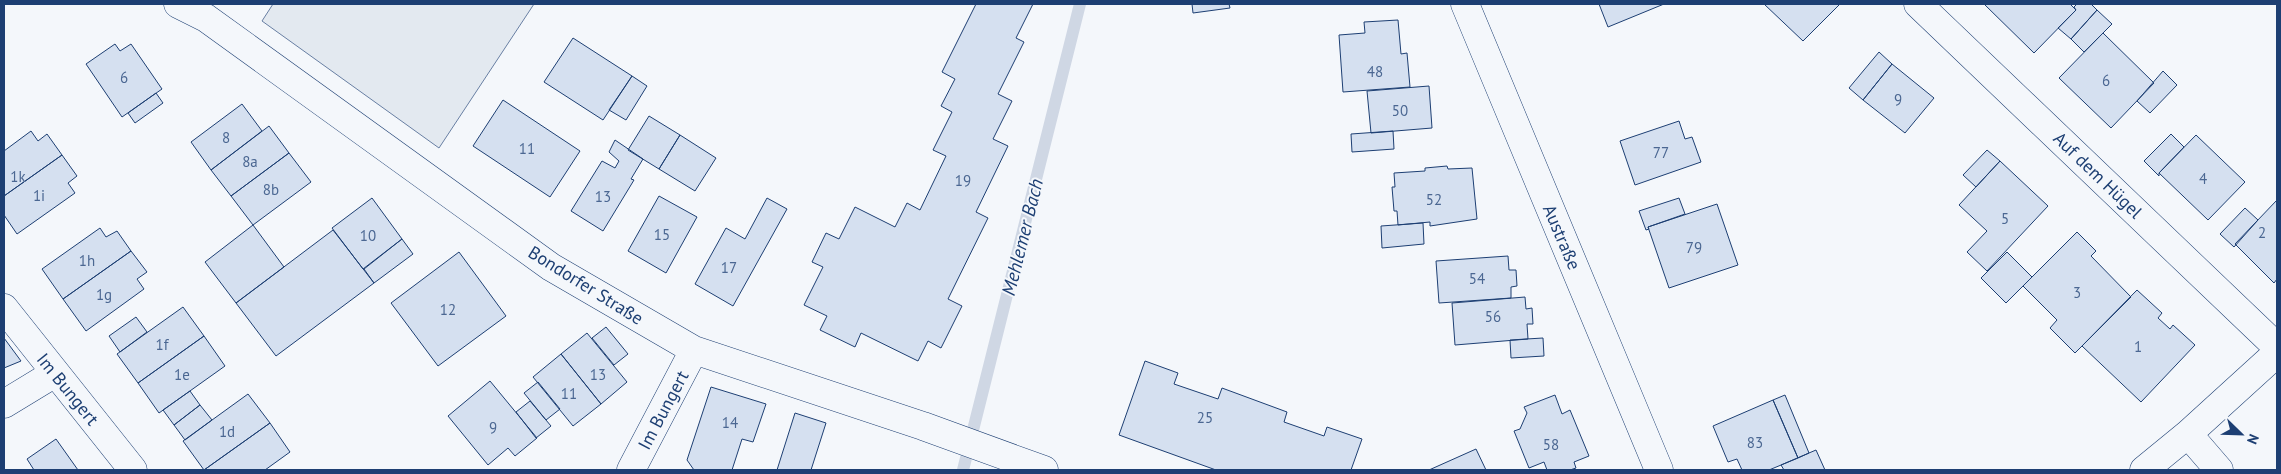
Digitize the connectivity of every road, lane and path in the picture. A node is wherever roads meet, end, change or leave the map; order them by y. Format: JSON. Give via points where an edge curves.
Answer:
{"nodes":[{"id":1,"x":178,"y":4,"type":"edge"},
{"id":2,"x":1464,"y":4,"type":"edge"},
{"id":3,"x":1918,"y":4,"type":"edge"},
{"id":4,"x":4,"y":308,"type":"edge"},
{"id":5,"x":2277,"y":347,"type":"edge"},
{"id":6,"x":694,"y":350,"type":"junction"},
{"id":7,"x":2277,"y":353,"type":"edge"},
{"id":8,"x":55,"y":373,"type":"junction"},
{"id":9,"x":4,"y":404,"type":"edge"},
{"id":10,"x":2188,"y":434,"type":"junction"},
{"id":11,"x":1032,"y":466,"type":"edge"},
{"id":12,"x":132,"y":470,"type":"edge"},
{"id":13,"x":631,"y":470,"type":"edge"},
{"id":14,"x":1659,"y":470,"type":"edge"},
{"id":15,"x":2144,"y":470,"type":"edge"},
{"id":16,"x":2219,"y":470,"type":"edge"}],
"edges":[{"from":1,"to":6,"type":"street","name":"Bondorfer Straße","via":[[206,18],[551,267]]},
{"from":2,"to":14,"type":"street","name":"Austraße"},
{"from":3,"to":5,"type":"street","name":"Auf dem Hügel"},
{"from":4,"to":8,"type":"street","name":"Im Bungert"},
{"from":6,"to":11,"type":"street","name":"Bondorfer Straße"},
{"from":6,"to":13,"type":"street","name":"Im Bungert"},
{"from":7,"to":10,"type":"street"},
{"from":8,"to":9,"type":"street"},
{"from":8,"to":12,"type":"street","name":"Im Bungert"},
{"from":10,"to":15,"type":"street"},
{"from":10,"to":16,"type":"street"}]}
